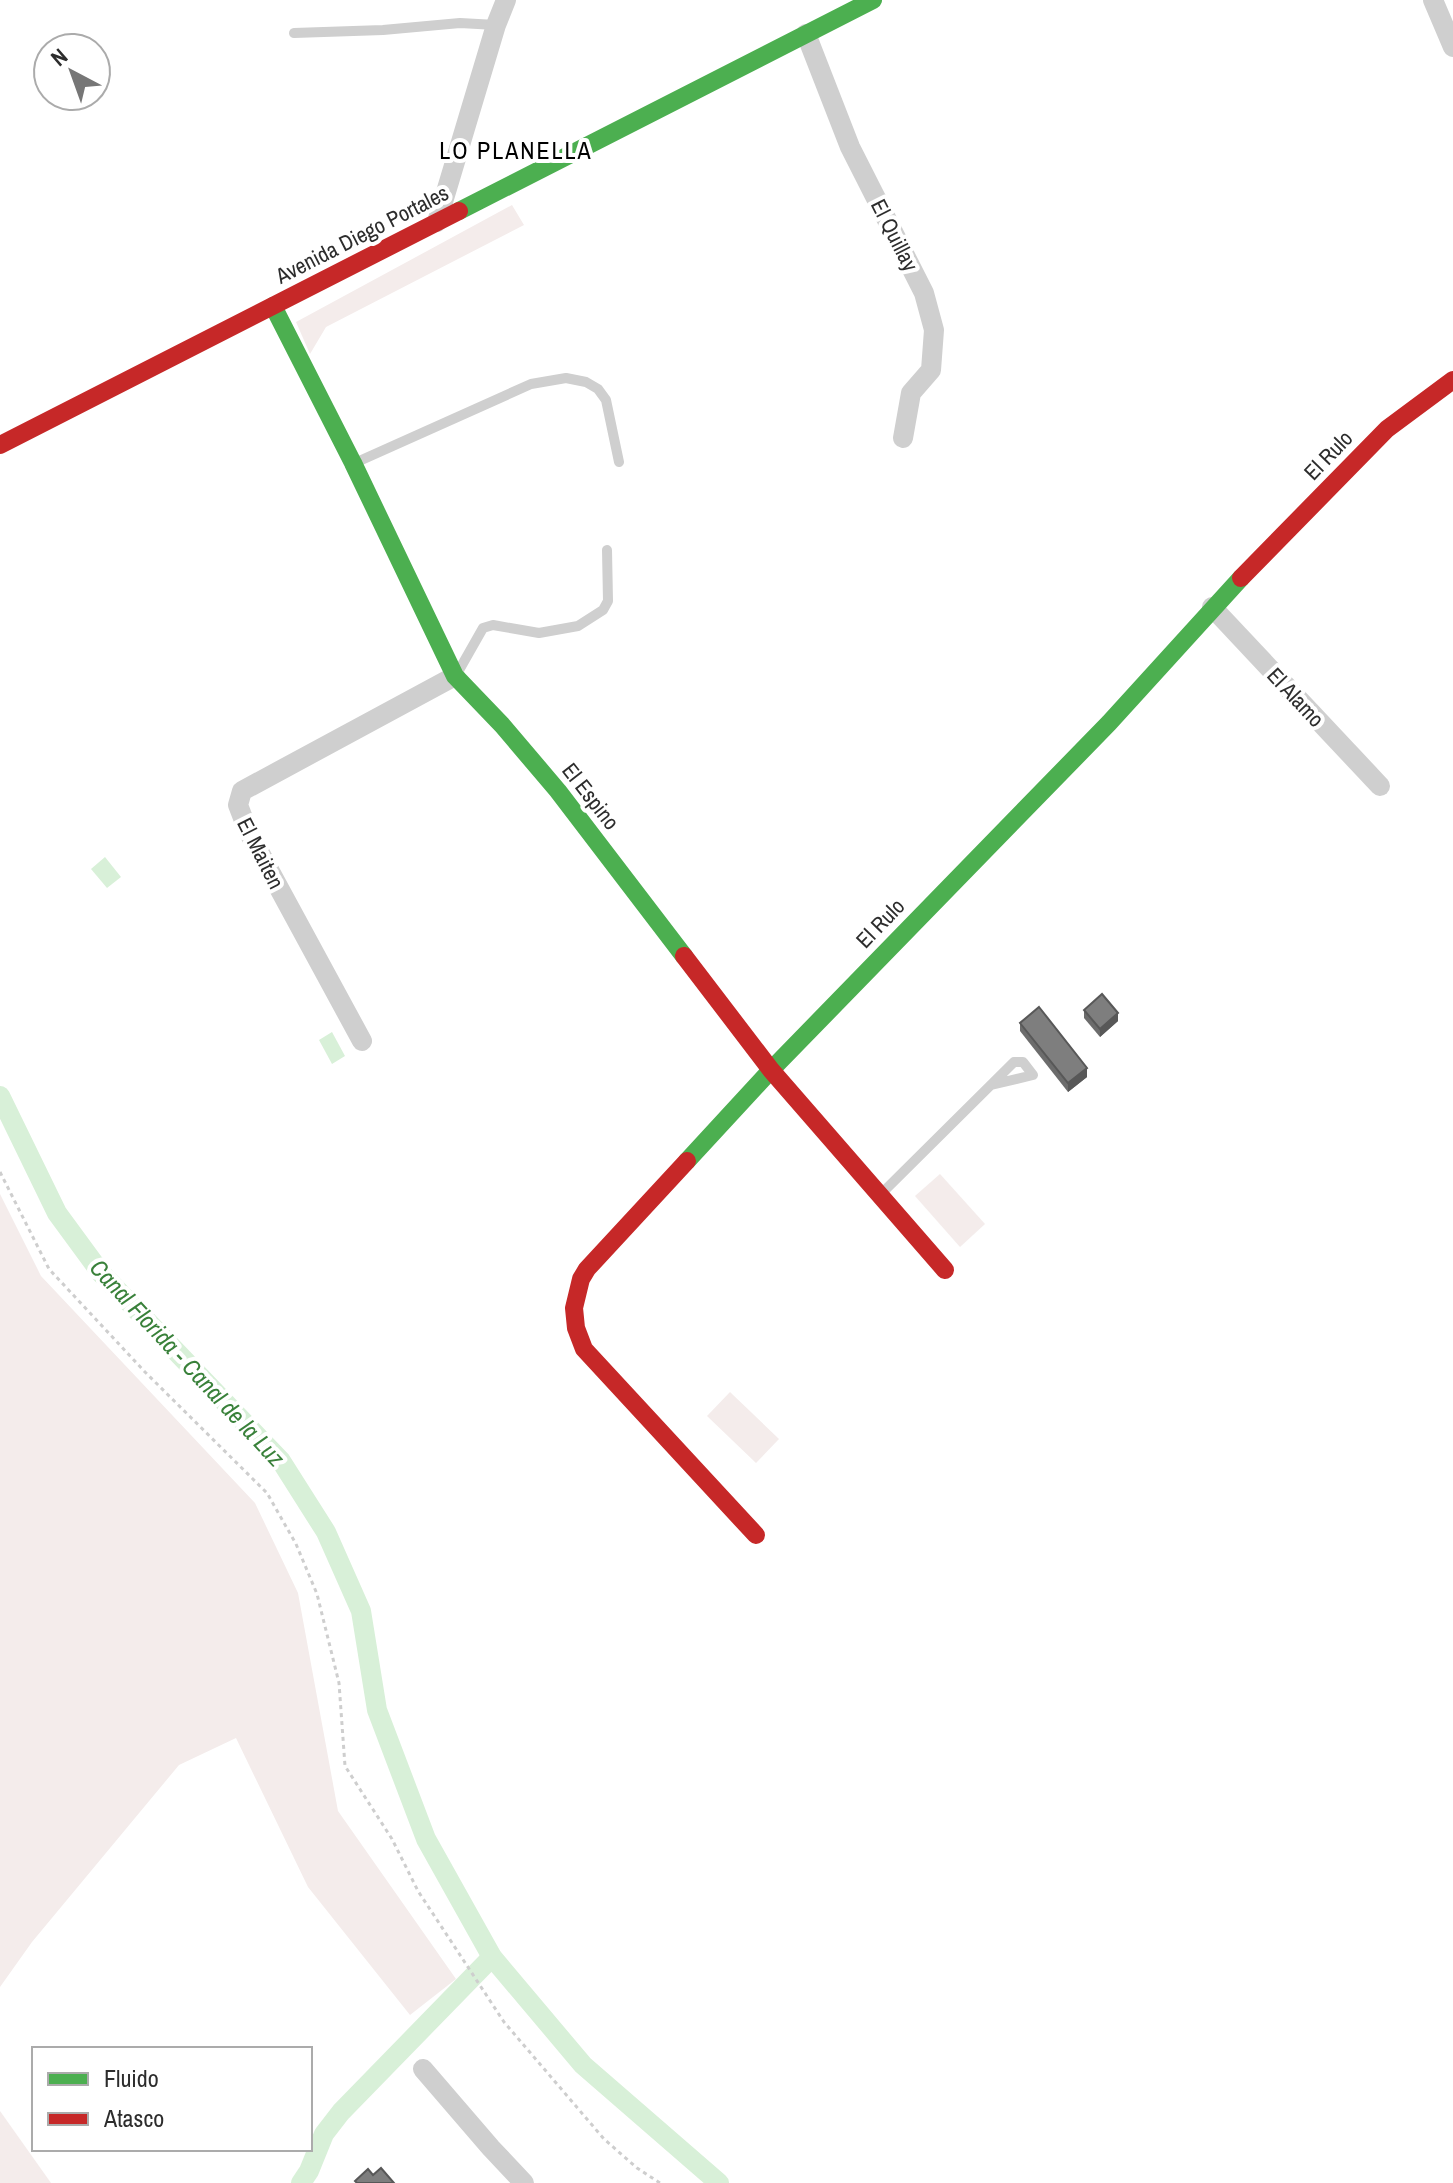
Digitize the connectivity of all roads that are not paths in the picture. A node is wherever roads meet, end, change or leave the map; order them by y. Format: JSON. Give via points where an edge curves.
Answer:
{"nodes":[{"id":1,"x":506,"y":0,"type":"edge"},
{"id":2,"x":873,"y":0,"type":"edge"},
{"id":3,"x":1433,"y":0,"type":"edge"},
{"id":4,"x":496,"y":25,"type":"junction"},
{"id":5,"x":294,"y":33,"type":"dead end"},
{"id":6,"x":806,"y":34,"type":"junction"},
{"id":7,"x":1453,"y":47,"type":"edge"},
{"id":8,"x":437,"y":222,"type":"junction"},
{"id":9,"x":273,"y":306,"type":"junction"},
{"id":10,"x":1453,"y":380,"type":"edge"},
{"id":11,"x":903,"y":438,"type":"dead end"},
{"id":12,"x":0,"y":445,"type":"edge"},
{"id":13,"x":619,"y":462,"type":"dead end"},
{"id":14,"x":353,"y":463,"type":"junction"},
{"id":15,"x":607,"y":550,"type":"dead end"},
{"id":16,"x":1212,"y":607,"type":"junction"},
{"id":17,"x":455,"y":676,"type":"junction"},
{"id":18,"x":1380,"y":786,"type":"dead end"},
{"id":19,"x":362,"y":1041,"type":"dead end"},
{"id":20,"x":771,"y":1070,"type":"junction"},
{"id":21,"x":991,"y":1085,"type":"dead end"},
{"id":22,"x":879,"y":1195,"type":"junction"},
{"id":23,"x":945,"y":1270,"type":"dead end"},
{"id":24,"x":756,"y":1535,"type":"dead end"},
{"id":25,"x":423,"y":2069,"type":"dead end"},
{"id":26,"x":524,"y":2183,"type":"edge"}],
"edges":[{"from":1,"to":4,"type":"street"},
{"from":2,"to":6,"type":"street","name":"Avenida Diego Portales"},
{"from":3,"to":7,"type":"street"},
{"from":4,"to":5,"type":"lane"},
{"from":4,"to":8,"type":"street"},
{"from":6,"to":8,"type":"street","name":"Avenida Diego Portales"},
{"from":6,"to":11,"type":"street","name":"El Quillay","via":[[850,147],[924,293],[934,330],[931,370],[911,393]]},
{"from":8,"to":9,"type":"street","name":"Avenida Diego Portales"},
{"from":9,"to":12,"type":"street","name":"Avenida Diego Portales"},
{"from":9,"to":14,"type":"street","name":"El Espino"},
{"from":10,"to":16,"type":"street","name":"El Rulo","via":[[1387,429]]},
{"from":13,"to":14,"type":"lane","via":[[606,400],[586,382],[566,378],[531,384]]},
{"from":14,"to":17,"type":"street","name":"El Espino"},
{"from":15,"to":17,"type":"lane","via":[[608,601],[603,610],[578,626],[539,633],[483,628]]},
{"from":16,"to":18,"type":"street","name":"El Alamo"},
{"from":16,"to":20,"type":"street","name":"El Rulo","via":[[1109,723]]},
{"from":17,"to":19,"type":"street","name":"El Maiten","via":[[242,791],[238,805]]},
{"from":17,"to":20,"type":"street","name":"El Espino","via":[[558,791]]},
{"from":20,"to":22,"type":"street","name":"El Espino"},
{"from":20,"to":24,"type":"street","name":"El Rulo","via":[[587,1269],[573,1304],[574,1327],[584,1349]]},
{"from":21,"to":22,"type":"lane"},
{"from":22,"to":23,"type":"street","name":"El Espino"},
{"from":25,"to":26,"type":"street"}]}
